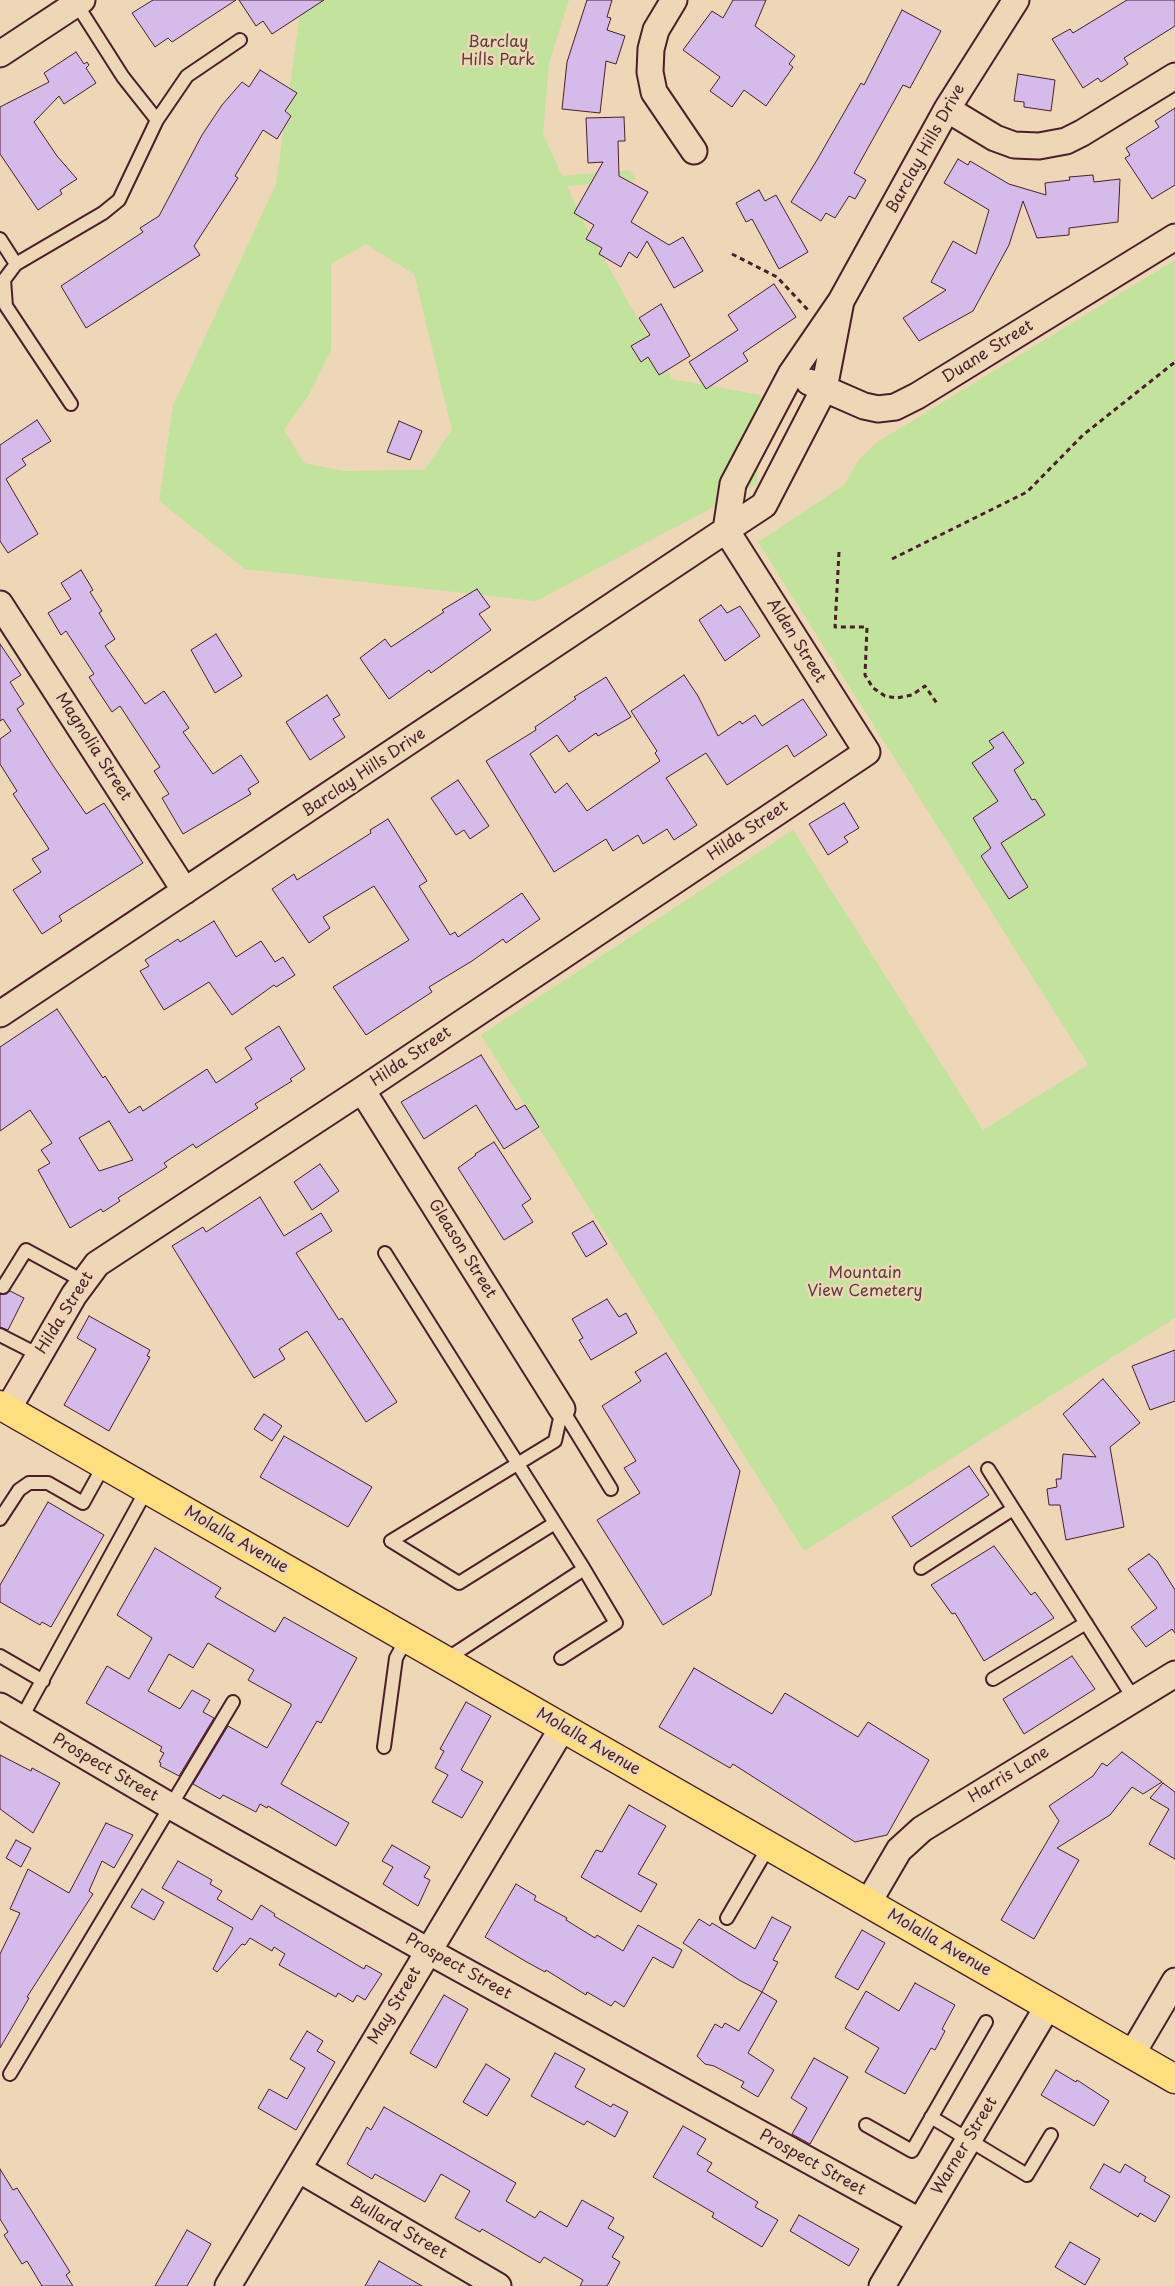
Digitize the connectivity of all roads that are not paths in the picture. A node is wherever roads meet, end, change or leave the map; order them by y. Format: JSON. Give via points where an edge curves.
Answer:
{"nodes":[{"id":1,"x":674,"y":0,"type":"edge"},
{"id":2,"x":78,"y":1,"type":"edge"},
{"id":3,"x":1005,"y":3,"type":"edge"},
{"id":4,"x":240,"y":40,"type":"dead end"},
{"id":5,"x":0,"y":54,"type":"edge"},
{"id":6,"x":1175,"y":76,"type":"edge"},
{"id":7,"x":947,"y":109,"type":"junction"},
{"id":8,"x":157,"y":120,"type":"junction"},
{"id":9,"x":694,"y":151,"type":"dead end"},
{"id":10,"x":1175,"y":237,"type":"edge"},
{"id":11,"x":0,"y":239,"type":"edge"},
{"id":12,"x":16,"y":264,"type":"junction"},
{"id":13,"x":2,"y":280,"type":"edge"},
{"id":14,"x":841,"y":301,"type":"junction"},
{"id":15,"x":791,"y":374,"type":"junction"},
{"id":16,"x":824,"y":389,"type":"junction"},
{"id":17,"x":71,"y":404,"type":"dead end"},
{"id":18,"x":726,"y":530,"type":"junction"},
{"id":19,"x":0,"y":604,"type":"edge"},
{"id":20,"x":866,"y":752,"type":"joint"},
{"id":21,"x":185,"y":891,"type":"junction"},
{"id":22,"x":0,"y":1014,"type":"edge"},
{"id":23,"x":362,"y":1090,"type":"junction"},
{"id":24,"x":385,"y":1254,"type":"dead end"},
{"id":25,"x":83,"y":1280,"type":"junction"},
{"id":26,"x":3,"y":1287,"type":"dead end"},
{"id":27,"x":0,"y":1335,"type":"edge"},
{"id":28,"x":39,"y":1355,"type":"junction"},
{"id":29,"x":4,"y":1407,"type":"edge"},
{"id":30,"x":562,"y":1409,"type":"junction"},
{"id":31,"x":518,"y":1464,"type":"junction"},
{"id":32,"x":104,"y":1465,"type":"junction"},
{"id":33,"x":988,"y":1469,"type":"dead end"},
{"id":34,"x":147,"y":1489,"type":"junction"},
{"id":35,"x":611,"y":1489,"type":"dead end"},
{"id":36,"x":1013,"y":1509,"type":"junction"},
{"id":37,"x":0,"y":1519,"type":"edge"},
{"id":38,"x":555,"y":1523,"type":"junction"},
{"id":39,"x":921,"y":1568,"type":"dead end"},
{"id":40,"x":584,"y":1569,"type":"junction"},
{"id":41,"x":1086,"y":1623,"type":"junction"},
{"id":42,"x":407,"y":1638,"type":"junction"},
{"id":43,"x":0,"y":1656,"type":"edge"},
{"id":44,"x":561,"y":1658,"type":"dead end"},
{"id":45,"x":445,"y":1660,"type":"junction"},
{"id":46,"x":1175,"y":1674,"type":"edge"},
{"id":47,"x":993,"y":1679,"type":"dead end"},
{"id":48,"x":43,"y":1681,"type":"junction"},
{"id":49,"x":1134,"y":1699,"type":"junction"},
{"id":50,"x":233,"y":1702,"type":"dead end"},
{"id":51,"x":0,"y":1706,"type":"edge"},
{"id":52,"x":21,"y":1719,"type":"junction"},
{"id":53,"x":563,"y":1727,"type":"junction"},
{"id":54,"x":384,"y":1747,"type":"dead end"},
{"id":55,"x":172,"y":1807,"type":"junction"},
{"id":56,"x":768,"y":1846,"type":"junction"},
{"id":57,"x":868,"y":1903,"type":"junction"},
{"id":58,"x":727,"y":1918,"type":"dead end"},
{"id":59,"x":428,"y":1951,"type":"junction"},
{"id":60,"x":1175,"y":1981,"type":"edge"},
{"id":61,"x":1048,"y":2006,"type":"junction"},
{"id":62,"x":986,"y":2022,"type":"dead end"},
{"id":63,"x":1132,"y":2054,"type":"junction"},
{"id":64,"x":10,"y":2074,"type":"dead end"},
{"id":65,"x":1175,"y":2079,"type":"edge"},
{"id":66,"x":931,"y":2117,"type":"junction"},
{"id":67,"x":866,"y":2125,"type":"dead end"},
{"id":68,"x":1051,"y":2136,"type":"dead end"},
{"id":69,"x":969,"y":2139,"type":"junction"},
{"id":70,"x":298,"y":2169,"type":"junction"},
{"id":71,"x":919,"y":2222,"type":"junction"},
{"id":72,"x":487,"y":2283,"type":"edge"},
{"id":73,"x":228,"y":2286,"type":"edge"},
{"id":74,"x":882,"y":2286,"type":"edge"}],
"edges":[{"from":1,"to":9,"type":"street","via":[[656,30],[650,72],[654,92]]},
{"from":2,"to":5,"type":"street"},
{"from":2,"to":8,"type":"lane","via":[[123,77]]},
{"from":3,"to":7,"type":"street","name":"Barclay Hills Drive"},
{"from":4,"to":8,"type":"lane","via":[[187,76]]},
{"from":6,"to":7,"type":"street","via":[[1082,133],[1039,146],[1014,144],[995,138]]},
{"from":7,"to":14,"type":"street","name":"Barclay Hills Drive"},
{"from":8,"to":12,"type":"lane","via":[[119,200],[103,213]]},
{"from":10,"to":16,"type":"street","name":"Duane Street","via":[[895,407],[878,409],[864,406]]},
{"from":11,"to":12,"type":"lane"},
{"from":12,"to":13,"type":"lane"},
{"from":13,"to":17,"type":"lane","via":[[6,306]]},
{"from":14,"to":15,"type":"street","name":"Barclay Hills Drive"},
{"from":14,"to":16,"type":"street","name":"Barclay Hills Drive"},
{"from":15,"to":16,"type":"street","name":"Duane Street"},
{"from":15,"to":18,"type":"street","name":"Barclay Hills Drive","via":[[733,484]]},
{"from":16,"to":18,"type":"street","name":"Barclay Hills Drive","via":[[764,505]]},
{"from":18,"to":20,"type":"street","name":"Alden Street"},
{"from":18,"to":21,"type":"street","name":"Barclay Hills Drive"},
{"from":19,"to":21,"type":"street","name":"Magnolia Street"},
{"from":20,"to":23,"type":"street","name":"Hilda Street"},
{"from":21,"to":22,"type":"street","name":"Barclay Hills Drive"},
{"from":23,"to":25,"type":"street","name":"Hilda Street","via":[[103,1259]]},
{"from":23,"to":30,"type":"street","name":"Gleason Street"},
{"from":24,"to":31,"type":"lane"},
{"from":25,"to":26,"type":"lane","via":[[26,1250]]},
{"from":25,"to":28,"type":"street","name":"Hilda Street"},
{"from":27,"to":28,"type":"lane"},
{"from":28,"to":29,"type":"street","name":"Hilda Street"},
{"from":29,"to":32,"type":"main road","name":"Molalla Avenue"},
{"from":30,"to":31,"type":"lane","via":[[555,1441]]},
{"from":30,"to":35,"type":"lane"},
{"from":31,"to":38,"type":"lane"},
{"from":31,"to":38,"type":"lane","via":[[391,1541],[459,1583]]},
{"from":32,"to":34,"type":"main road","name":"Molalla Avenue"},
{"from":32,"to":37,"type":"lane","via":[[83,1503],[48,1483],[29,1483],[19,1490]]},
{"from":33,"to":36,"type":"lane"},
{"from":34,"to":42,"type":"main road","name":"Molalla Avenue"},
{"from":34,"to":48,"type":"lane"},
{"from":36,"to":39,"type":"lane"},
{"from":36,"to":41,"type":"lane"},
{"from":38,"to":40,"type":"lane"},
{"from":40,"to":44,"type":"lane","via":[[616,1623]]},
{"from":40,"to":45,"type":"lane"},
{"from":41,"to":47,"type":"lane"},
{"from":41,"to":49,"type":"lane"},
{"from":42,"to":45,"type":"main road","name":"Molalla Avenue"},
{"from":42,"to":54,"type":"lane","via":[[396,1658]]},
{"from":43,"to":48,"type":"lane"},
{"from":45,"to":53,"type":"main road","name":"Molalla Avenue"},
{"from":46,"to":49,"type":"street","name":"Harris Lane"},
{"from":48,"to":52,"type":"lane"},
{"from":49,"to":57,"type":"street","name":"Harris Lane","via":[[922,1829],[900,1850]]},
{"from":50,"to":55,"type":"lane"},
{"from":51,"to":52,"type":"street","name":"Prospect Street"},
{"from":52,"to":55,"type":"street","name":"Prospect Street"},
{"from":53,"to":56,"type":"main road","name":"Molalla Avenue"},
{"from":53,"to":59,"type":"street","name":"May Street"},
{"from":55,"to":59,"type":"street","name":"Prospect Street"},
{"from":55,"to":64,"type":"lane"},
{"from":56,"to":57,"type":"main road","name":"Molalla Avenue"},
{"from":56,"to":58,"type":"lane"},
{"from":57,"to":61,"type":"main road","name":"Molalla Avenue"},
{"from":59,"to":70,"type":"street","name":"May Street"},
{"from":59,"to":71,"type":"street","name":"Prospect Street"},
{"from":60,"to":63,"type":"street"},
{"from":61,"to":63,"type":"main road","name":"Molalla Avenue"},
{"from":61,"to":69,"type":"street","name":"Warner Street"},
{"from":62,"to":66,"type":"lane"},
{"from":63,"to":65,"type":"main road","name":"Molalla Avenue"},
{"from":66,"to":67,"type":"lane","via":[[912,2151]]},
{"from":66,"to":69,"type":"lane"},
{"from":68,"to":69,"type":"lane","via":[[1027,2175]]},
{"from":69,"to":71,"type":"street","name":"Warner Street"},
{"from":70,"to":72,"type":"street","name":"Bullard Street"},
{"from":70,"to":73,"type":"street","name":"May Street"},
{"from":71,"to":74,"type":"street","name":"Warner Street"}]}
